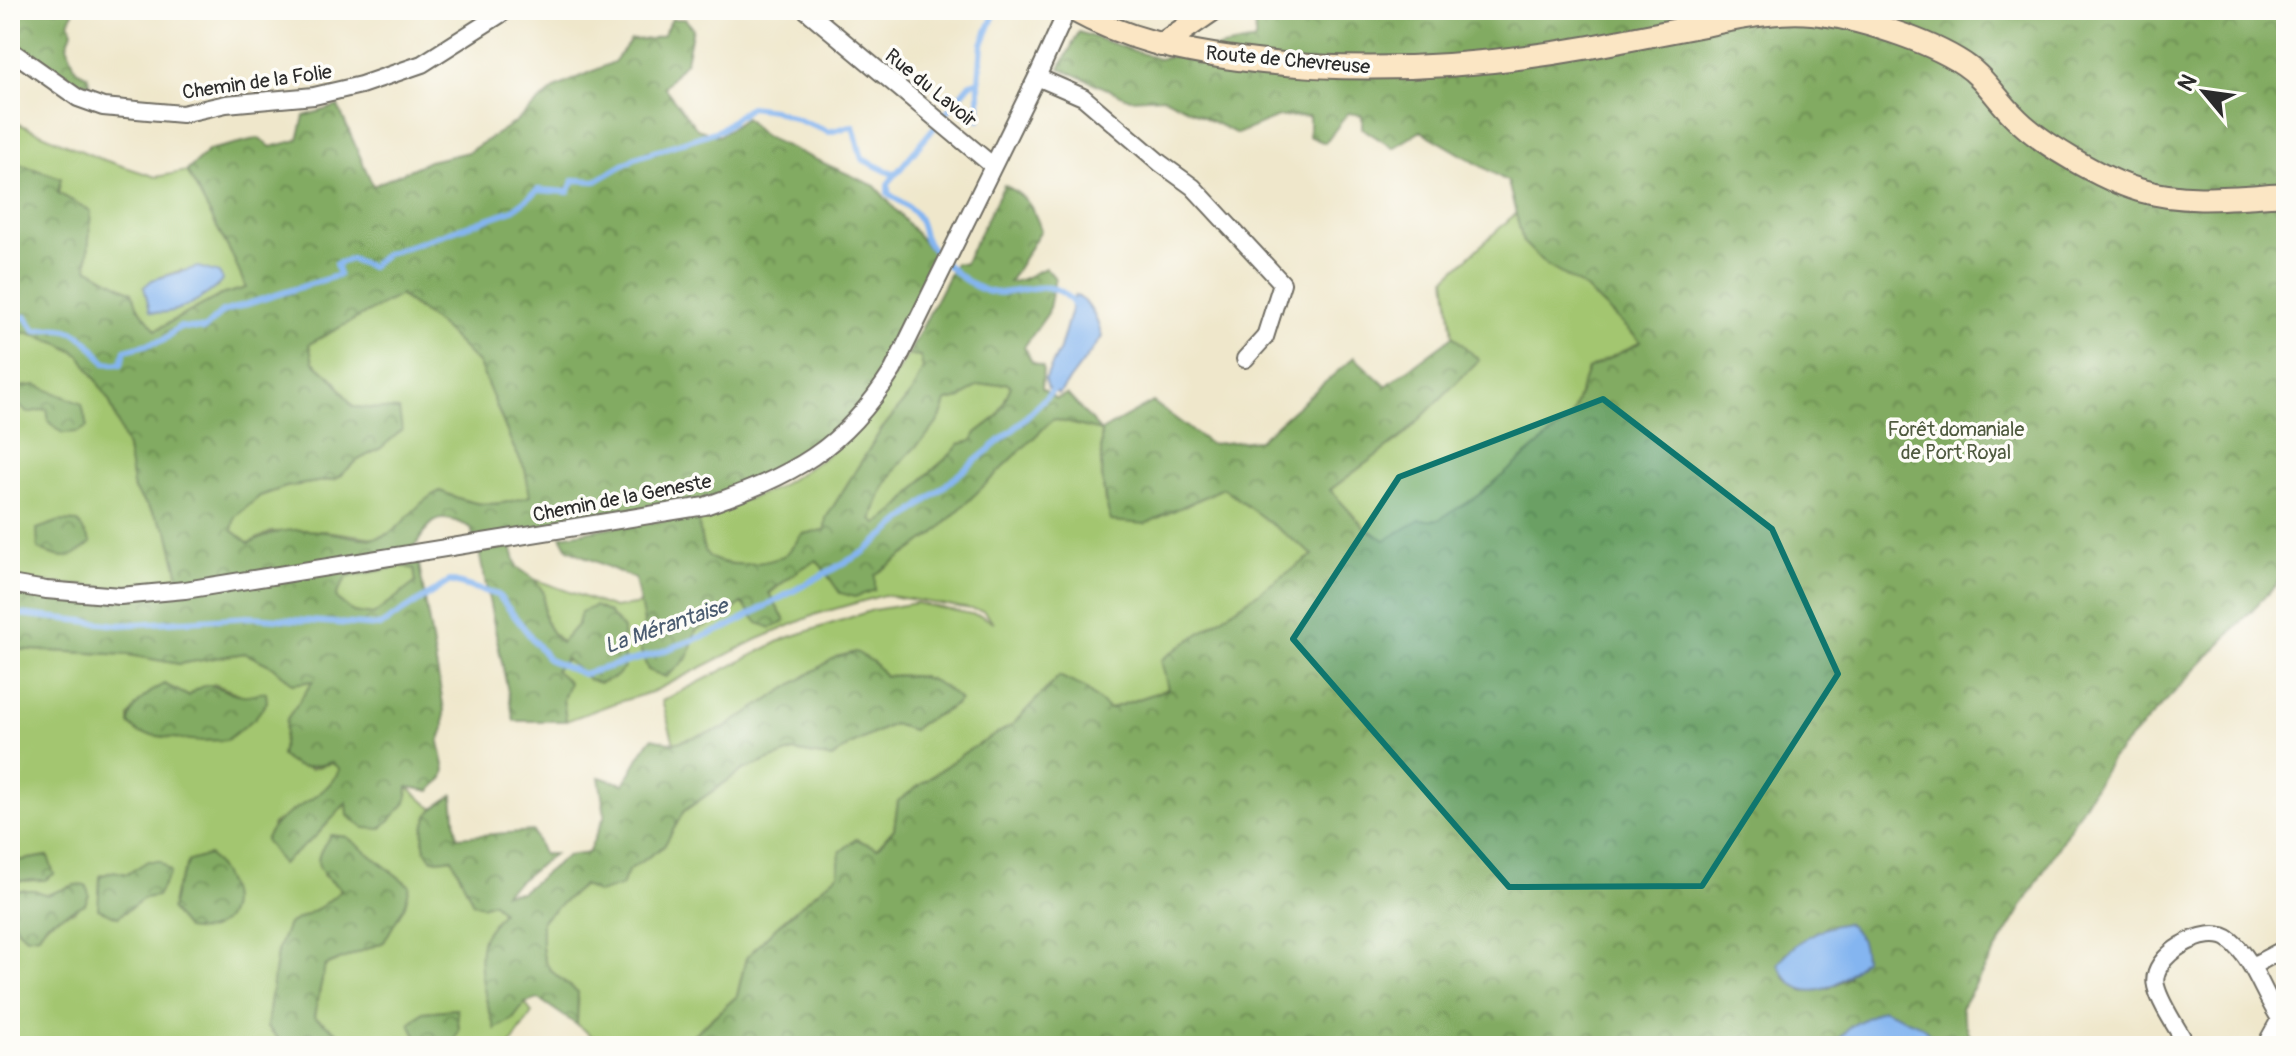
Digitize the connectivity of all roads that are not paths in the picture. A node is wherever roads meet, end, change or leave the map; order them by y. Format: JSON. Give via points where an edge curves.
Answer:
{"nodes":[{"id":1,"x":507,"y":10,"type":"edge"},
{"id":2,"x":806,"y":10,"type":"edge"},
{"id":3,"x":1064,"y":10,"type":"edge"},
{"id":4,"x":1073,"y":10,"type":"edge"},
{"id":5,"x":1212,"y":10,"type":"edge"},
{"id":6,"x":1161,"y":45,"type":"junction"},
{"id":7,"x":10,"y":50,"type":"edge"},
{"id":8,"x":1037,"y":77,"type":"junction"},
{"id":9,"x":993,"y":166,"type":"junction"},
{"id":10,"x":2286,"y":194,"type":"edge"},
{"id":11,"x":1245,"y":359,"type":"dead end"},
{"id":12,"x":10,"y":584,"type":"edge"},
{"id":13,"x":2286,"y":948,"type":"edge"},
{"id":14,"x":2252,"y":966,"type":"junction"},
{"id":15,"x":2283,"y":1023,"type":"edge"},
{"id":16,"x":2187,"y":1046,"type":"edge"},
{"id":17,"x":2265,"y":1046,"type":"edge"}],
"edges":[{"from":1,"to":7,"type":"street","name":"Chemin de la Folie","via":[[422,64],[361,85],[182,114],[103,107],[78,98]]},
{"from":2,"to":9,"type":"street","name":"Rue du Lavoir"},
{"from":3,"to":8,"type":"street","name":"Chemin de la Geneste"},
{"from":4,"to":6,"type":"main road","name":"Route de Chevreuse"},
{"from":5,"to":6,"type":"main road"},
{"from":6,"to":10,"type":"main road","name":"Route de Chevreuse","via":[[1266,62],[1436,67],[1510,61],[1758,15],[1812,13],[1913,39],[1964,64],[2045,142],[2137,189],[2181,199]]},
{"from":8,"to":9,"type":"street","name":"Chemin de la Geneste"},
{"from":8,"to":11,"type":"street","via":[[1083,97],[1193,187],[1282,283],[1265,337]]},
{"from":9,"to":12,"type":"street","name":"Chemin de la Geneste","via":[[875,399],[826,448],[765,485],[705,506],[185,590],[120,596]]},
{"from":13,"to":14,"type":"street"},
{"from":14,"to":15,"type":"street"},
{"from":14,"to":16,"type":"street","via":[[2217,933],[2166,955],[2156,968],[2155,985]]},
{"from":15,"to":17,"type":"street"}]}
